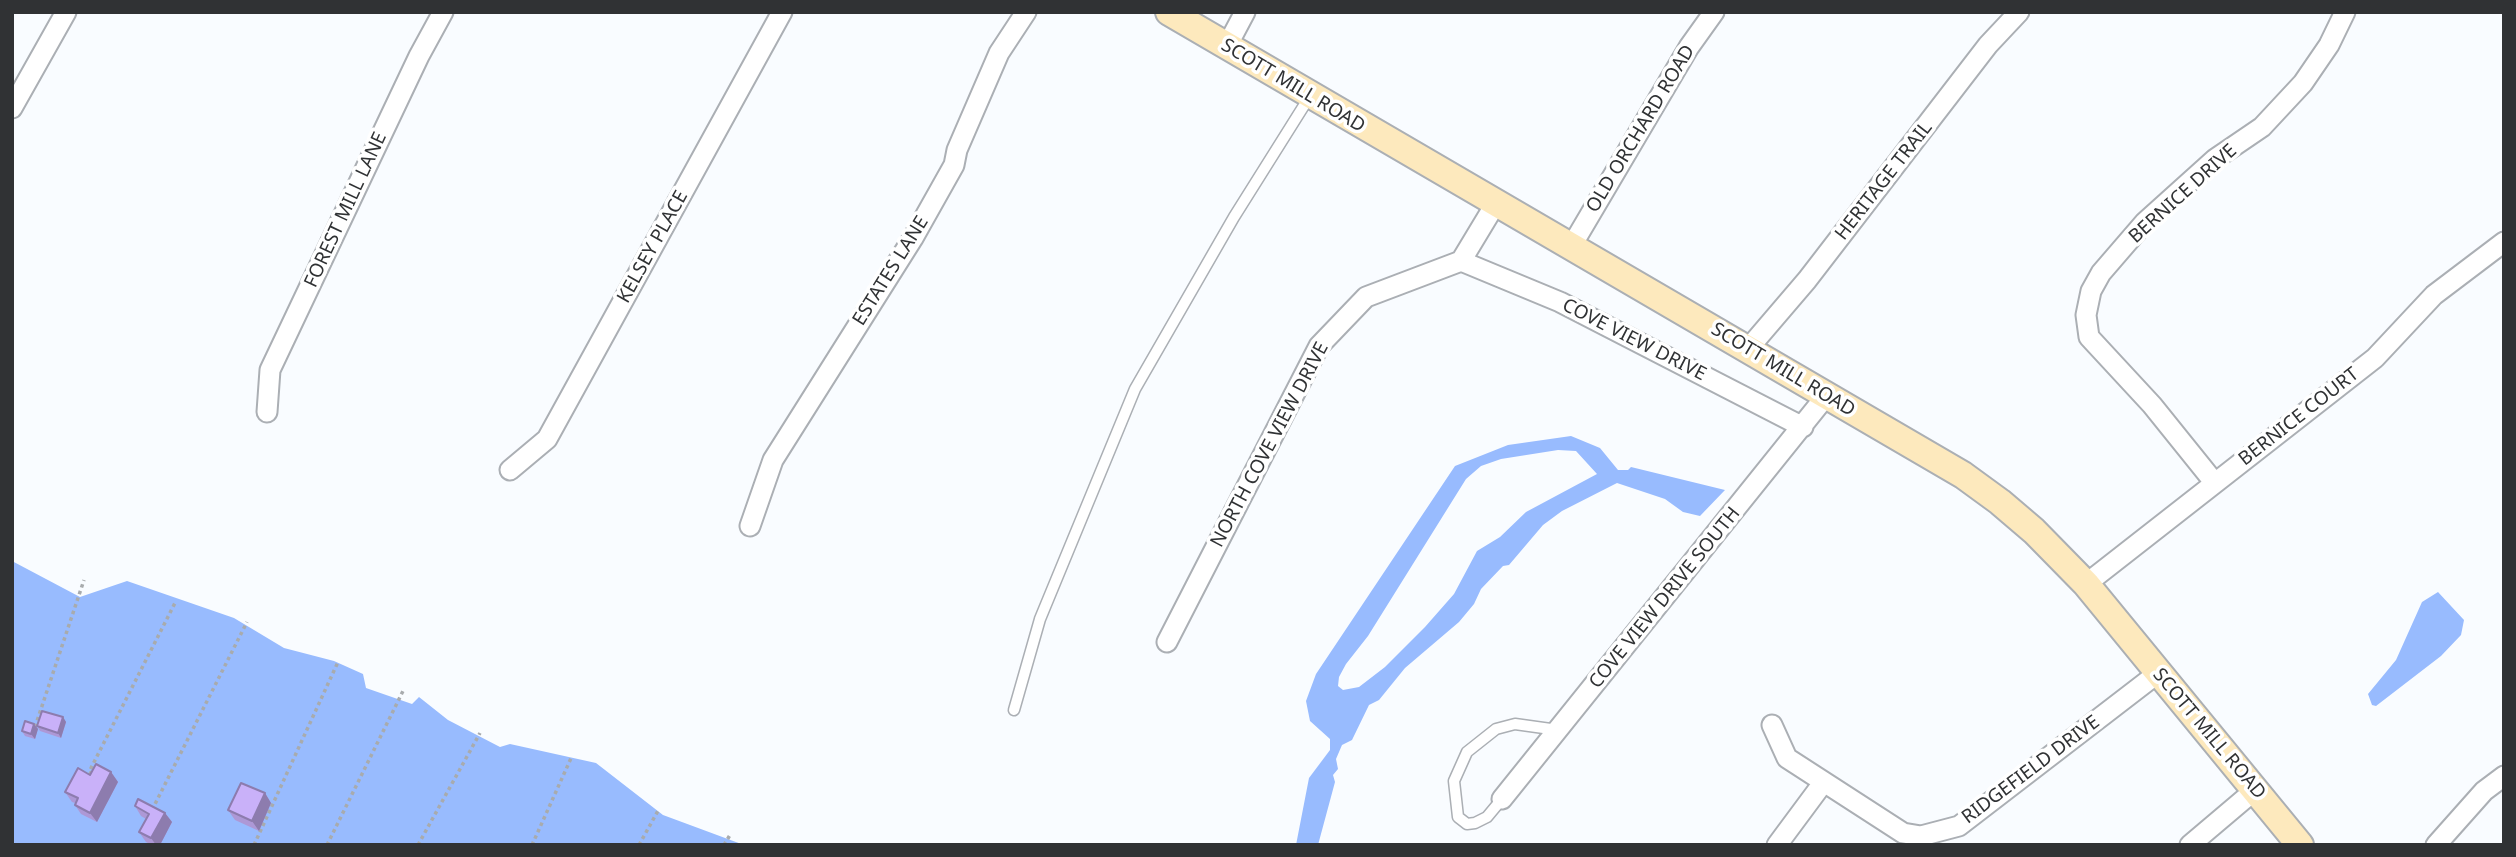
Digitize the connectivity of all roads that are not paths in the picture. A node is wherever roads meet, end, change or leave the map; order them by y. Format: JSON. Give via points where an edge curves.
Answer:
{"nodes":[{"id":1,"x":66,"y":12,"type":"edge"},
{"id":2,"x":443,"y":12,"type":"edge"},
{"id":3,"x":782,"y":12,"type":"edge"},
{"id":4,"x":1027,"y":12,"type":"edge"},
{"id":5,"x":1169,"y":12,"type":"edge"},
{"id":6,"x":1245,"y":12,"type":"edge"},
{"id":7,"x":1714,"y":12,"type":"edge"},
{"id":8,"x":2020,"y":12,"type":"edge"},
{"id":9,"x":2345,"y":12,"type":"edge"},
{"id":10,"x":1227,"y":47,"type":"junction"},
{"id":11,"x":1311,"y":96,"type":"junction"},
{"id":12,"x":12,"y":108,"type":"edge"},
{"id":13,"x":1496,"y":204,"type":"junction"},
{"id":14,"x":2504,"y":242,"type":"edge"},
{"id":15,"x":1571,"y":247,"type":"junction"},
{"id":16,"x":1461,"y":261,"type":"junction"},
{"id":17,"x":1748,"y":349,"type":"junction"},
{"id":18,"x":1826,"y":396,"type":"junction"},
{"id":19,"x":267,"y":412,"type":"dead end"},
{"id":20,"x":1803,"y":426,"type":"junction"},
{"id":21,"x":510,"y":470,"type":"dead end"},
{"id":22,"x":2214,"y":482,"type":"junction"},
{"id":23,"x":750,"y":526,"type":"dead end"},
{"id":24,"x":2086,"y":584,"type":"junction"},
{"id":25,"x":1167,"y":642,"type":"dead end"},
{"id":26,"x":2158,"y":673,"type":"junction"},
{"id":27,"x":1014,"y":710,"type":"dead end"},
{"id":28,"x":1772,"y":725,"type":"dead end"},
{"id":29,"x":1558,"y":730,"type":"junction"},
{"id":30,"x":2504,"y":776,"type":"edge"},
{"id":31,"x":1823,"y":783,"type":"junction"},
{"id":32,"x":2255,"y":790,"type":"junction"},
{"id":33,"x":1502,"y":799,"type":"joint"},
{"id":34,"x":1777,"y":845,"type":"edge"},
{"id":35,"x":2190,"y":845,"type":"edge"},
{"id":36,"x":2300,"y":845,"type":"edge"},
{"id":37,"x":2436,"y":845,"type":"edge"}],
"edges":[{"from":1,"to":12,"type":"street"},
{"from":2,"to":19,"type":"street","name":"FOREST MILL LANE","via":[[270,370]]},
{"from":3,"to":21,"type":"street","name":"KELSEY PLACE","via":[[547,439]]},
{"from":4,"to":23,"type":"street","name":"ESTATES LANE","via":[[999,53],[954,165],[913,238],[773,460]]},
{"from":5,"to":10,"type":"street","name":"SCOTT MILL ROAD"},
{"from":6,"to":10,"type":"street"},
{"from":7,"to":15,"type":"street","name":"OLD ORCHARD ROAD"},
{"from":8,"to":17,"type":"street","name":"HERITAGE TRAIL","via":[[1988,45],[1807,280]]},
{"from":9,"to":22,"type":"street","name":"BERNICE DRIVE","via":[[2302,83],[2262,127],[2215,159],[2145,222],[2101,273],[2091,292],[2086,315],[2089,337]]},
{"from":10,"to":11,"type":"street","name":"SCOTT MILL ROAD"},
{"from":11,"to":13,"type":"street","name":"SCOTT MILL ROAD"},
{"from":11,"to":27,"type":"lane","via":[[1234,217],[1135,389],[1040,619]]},
{"from":13,"to":15,"type":"street","name":"SCOTT MILL ROAD"},
{"from":13,"to":16,"type":"street"},
{"from":14,"to":22,"type":"street","name":"BERNICE COURT","via":[[2434,295],[2375,358]]},
{"from":15,"to":17,"type":"street","name":"SCOTT MILL ROAD"},
{"from":16,"to":20,"type":"street","name":"COVE VIEW DRIVE","via":[[1560,302]]},
{"from":16,"to":25,"type":"street","name":"NORTH COVE VIEW DRIVE","via":[[1366,297],[1319,346]]},
{"from":17,"to":18,"type":"street","name":"SCOTT MILL ROAD"},
{"from":18,"to":20,"type":"street","name":"COVE VIEW DRIVE SOUTH"},
{"from":18,"to":24,"type":"street","name":"SCOTT MILL ROAD","via":[[1963,475],[2034,531]]},
{"from":20,"to":29,"type":"street","name":"COVE VIEW DRIVE SOUTH"},
{"from":22,"to":24,"type":"street","name":"BERNICE COURT"},
{"from":24,"to":26,"type":"street","name":"SCOTT MILL ROAD"},
{"from":26,"to":31,"type":"street","name":"RIDGEFIELD DRIVE","via":[[1959,826],[1939,834],[1903,833]]},
{"from":26,"to":32,"type":"street","name":"SCOTT MILL ROAD"},
{"from":28,"to":31,"type":"street","name":"RIDGEFIELD DRIVE","via":[[1787,758]]},
{"from":29,"to":33,"type":"street","name":"COVE VIEW DRIVE SOUTH"},
{"from":29,"to":33,"type":"lane","via":[[1515,724],[1496,729],[1467,752],[1454,781],[1458,817],[1467,824],[1475,823]]},
{"from":30,"to":37,"type":"street","via":[[2484,791]]},
{"from":31,"to":34,"type":"street"},
{"from":32,"to":35,"type":"street"},
{"from":32,"to":36,"type":"street","name":"SCOTT MILL ROAD"}]}
